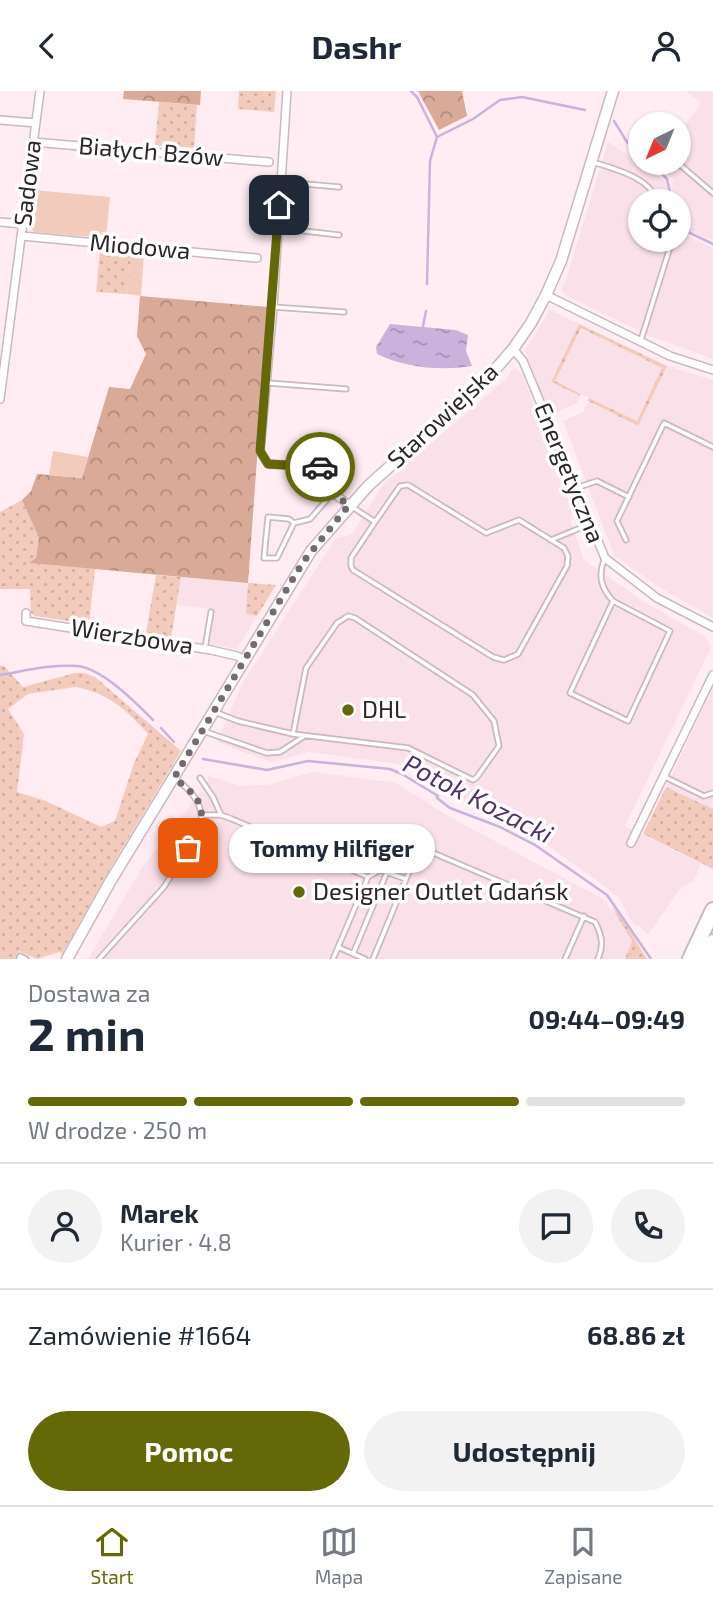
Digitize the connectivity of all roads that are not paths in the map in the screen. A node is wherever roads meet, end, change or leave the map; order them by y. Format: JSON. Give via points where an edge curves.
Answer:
{"nodes":[{"id":1,"x":40,"y":91,"type":"edge"},
{"id":2,"x":287,"y":91,"type":"edge"},
{"id":3,"x":613,"y":91,"type":"edge"},
{"id":4,"x":0,"y":120,"type":"edge"},
{"id":5,"x":36,"y":123,"type":"junction"},
{"id":6,"x":33,"y":142,"type":"junction"},
{"id":7,"x":269,"y":162,"type":"dead end"},
{"id":8,"x":592,"y":162,"type":"junction"},
{"id":9,"x":691,"y":174,"type":"edge"},
{"id":10,"x":281,"y":182,"type":"junction"},
{"id":11,"x":339,"y":187,"type":"dead end"},
{"id":12,"x":649,"y":189,"type":"edge"},
{"id":13,"x":713,"y":193,"type":"edge"},
{"id":14,"x":0,"y":222,"type":"edge"},
{"id":15,"x":23,"y":225,"type":"junction"},
{"id":16,"x":278,"y":228,"type":"junction"},
{"id":17,"x":339,"y":235,"type":"dead end"},
{"id":18,"x":22,"y":236,"type":"junction"},
{"id":19,"x":669,"y":252,"type":"edge"},
{"id":20,"x":257,"y":258,"type":"dead end"},
{"id":21,"x":546,"y":296,"type":"junction"},
{"id":22,"x":273,"y":307,"type":"junction"},
{"id":23,"x":344,"y":312,"type":"dead end"},
{"id":24,"x":641,"y":342,"type":"junction"},
{"id":25,"x":513,"y":349,"type":"junction"},
{"id":26,"x":713,"y":370,"type":"edge"},
{"id":27,"x":266,"y":383,"type":"junction"},
{"id":28,"x":346,"y":389,"type":"dead end"},
{"id":29,"x":0,"y":399,"type":"edge"},
{"id":30,"x":713,"y":447,"type":"edge"},
{"id":31,"x":575,"y":488,"type":"junction"},
{"id":32,"x":332,"y":493,"type":"junction"},
{"id":33,"x":629,"y":496,"type":"junction"},
{"id":34,"x":349,"y":505,"type":"junction"},
{"id":35,"x":375,"y":522,"type":"junction"},
{"id":36,"x":294,"y":523,"type":"junction"},
{"id":37,"x":590,"y":524,"type":"junction"},
{"id":38,"x":551,"y":540,"type":"junction"},
{"id":39,"x":626,"y":540,"type":"dead end"},
{"id":40,"x":605,"y":558,"type":"junction"},
{"id":41,"x":613,"y":601,"type":"junction"},
{"id":42,"x":211,"y":612,"type":"dead end"},
{"id":43,"x":26,"y":613,"type":"dead end"},
{"id":44,"x":713,"y":627,"type":"edge"},
{"id":45,"x":205,"y":649,"type":"junction"},
{"id":46,"x":244,"y":660,"type":"junction"},
{"id":47,"x":713,"y":675,"type":"edge"},
{"id":48,"x":214,"y":711,"type":"junction"},
{"id":49,"x":202,"y":731,"type":"junction"},
{"id":50,"x":293,"y":734,"type":"junction"},
{"id":51,"x":304,"y":736,"type":"junction"},
{"id":52,"x":665,"y":777,"type":"junction"},
{"id":53,"x":174,"y":778,"type":"junction"},
{"id":54,"x":200,"y":778,"type":"dead end"},
{"id":55,"x":713,"y":793,"type":"edge"},
{"id":56,"x":202,"y":815,"type":"junction"},
{"id":57,"x":220,"y":815,"type":"junction"},
{"id":58,"x":631,"y":843,"type":"dead end"},
{"id":59,"x":387,"y":872,"type":"junction"},
{"id":60,"x":368,"y":877,"type":"junction"},
{"id":61,"x":406,"y":879,"type":"junction"},
{"id":62,"x":713,"y":910,"type":"edge"},
{"id":63,"x":584,"y":916,"type":"junction"},
{"id":64,"x":713,"y":942,"type":"edge"},
{"id":65,"x":338,"y":947,"type":"junction"},
{"id":66,"x":353,"y":954,"type":"junction"},
{"id":67,"x":19,"y":959,"type":"edge"},
{"id":68,"x":26,"y":959,"type":"edge"},
{"id":69,"x":67,"y":959,"type":"edge"},
{"id":70,"x":99,"y":959,"type":"edge"},
{"id":71,"x":333,"y":959,"type":"edge"},
{"id":72,"x":365,"y":959,"type":"edge"},
{"id":73,"x":373,"y":959,"type":"edge"},
{"id":74,"x":565,"y":959,"type":"edge"},
{"id":75,"x":598,"y":959,"type":"edge"},
{"id":76,"x":690,"y":959,"type":"edge"},
{"id":77,"x":705,"y":959,"type":"edge"}],
"edges":[{"from":1,"to":5,"type":"street","name":"Sadowa"},
{"from":2,"to":10,"type":"street"},
{"from":3,"to":8,"type":"street","name":"Starowiejska"},
{"from":4,"to":5,"type":"street"},
{"from":5,"to":6,"type":"street","name":"Sadowa"},
{"from":6,"to":7,"type":"street","name":"Białych Bzów"},
{"from":6,"to":15,"type":"street","name":"Sadowa"},
{"from":8,"to":12,"type":"lane","via":[[640,181]]},
{"from":8,"to":21,"type":"street","name":"Starowiejska"},
{"from":9,"to":13,"type":"lane"},
{"from":10,"to":11,"type":"lane"},
{"from":10,"to":16,"type":"street"},
{"from":14,"to":15,"type":"street"},
{"from":15,"to":18,"type":"street","name":"Sadowa"},
{"from":16,"to":17,"type":"lane"},
{"from":16,"to":22,"type":"street"},
{"from":18,"to":20,"type":"street","name":"Miodowa"},
{"from":18,"to":29,"type":"street","name":"Sadowa"},
{"from":19,"to":24,"type":"lane"},
{"from":21,"to":24,"type":"street"},
{"from":21,"to":25,"type":"street","name":"Starowiejska"},
{"from":22,"to":23,"type":"lane"},
{"from":22,"to":27,"type":"street"},
{"from":24,"to":26,"type":"street"},
{"from":25,"to":31,"type":"street","name":"Energetyczna","via":[[523,361]]},
{"from":25,"to":34,"type":"street","name":"Starowiejska","via":[[475,391]]},
{"from":27,"to":28,"type":"lane"},
{"from":27,"to":32,"type":"street","via":[[263,458],[268,464],[338,468],[339,479]]},
{"from":30,"to":33,"type":"lane","via":[[664,423]]},
{"from":31,"to":33,"type":"lane","via":[[597,481]]},
{"from":31,"to":37,"type":"street","name":"Energetyczna"},
{"from":32,"to":34,"type":"street"},
{"from":32,"to":36,"type":"lane","via":[[310,519]]},
{"from":33,"to":39,"type":"lane","via":[[617,521]]},
{"from":34,"to":35,"type":"lane"},
{"from":34,"to":46,"type":"street","name":"Starowiejska","via":[[303,562]]},
{"from":35,"to":38,"type":"lane","via":[[403,484],[486,533],[519,520]]},
{"from":35,"to":38,"type":"lane","via":[[351,558],[354,570],[504,660],[518,654],[565,574],[568,556]]},
{"from":36,"to":36,"type":"lane","via":[[268,517],[264,558],[277,558]]},
{"from":37,"to":38,"type":"lane"},
{"from":37,"to":40,"type":"street","name":"Energetyczna"},
{"from":40,"to":41,"type":"lane","via":[[600,581]]},
{"from":40,"to":44,"type":"street","name":"Energetyczna","via":[[657,598]]},
{"from":41,"to":41,"type":"lane","via":[[570,693],[628,721],[670,631]]},
{"from":42,"to":45,"type":"lane"},
{"from":43,"to":45,"type":"street","name":"Wierzbowa","via":[[26,621]]},
{"from":45,"to":46,"type":"street","name":"Wierzbowa"},
{"from":46,"to":48,"type":"street","name":"Starowiejska"},
{"from":47,"to":52,"type":"street"},
{"from":48,"to":49,"type":"street","name":"Starowiejska"},
{"from":48,"to":50,"type":"lane"},
{"from":49,"to":51,"type":"lane","via":[[267,753],[280,752]]},
{"from":49,"to":53,"type":"street","name":"Starowiejska"},
{"from":50,"to":51,"type":"lane"},
{"from":50,"to":51,"type":"lane","via":[[306,668],[337,623],[348,616],[473,695],[492,716],[499,746],[473,780],[408,748]]},
{"from":52,"to":55,"type":"lane","via":[[704,796]]},
{"from":52,"to":58,"type":"street"},
{"from":53,"to":56,"type":"lane","via":[[193,794]]},
{"from":53,"to":69,"type":"street","name":"Starowiejska"},
{"from":54,"to":57,"type":"lane"},
{"from":56,"to":57,"type":"lane"},
{"from":56,"to":70,"type":"lane","via":[[199,830],[164,887]]},
{"from":57,"to":60,"type":"lane"},
{"from":59,"to":60,"type":"lane","via":[[380,870]]},
{"from":59,"to":61,"type":"lane"},
{"from":59,"to":66,"type":"lane"},
{"from":60,"to":65,"type":"lane"},
{"from":61,"to":63,"type":"lane","via":[[414,860],[431,852]]},
{"from":61,"to":73,"type":"lane"},
{"from":62,"to":76,"type":"highway"},
{"from":63,"to":74,"type":"lane"},
{"from":63,"to":75,"type":"lane","via":[[595,922],[602,935]]},
{"from":64,"to":77,"type":"highway"},
{"from":65,"to":66,"type":"lane"},
{"from":65,"to":71,"type":"lane"},
{"from":66,"to":72,"type":"lane"},
{"from":67,"to":68,"type":"lane"}]}
